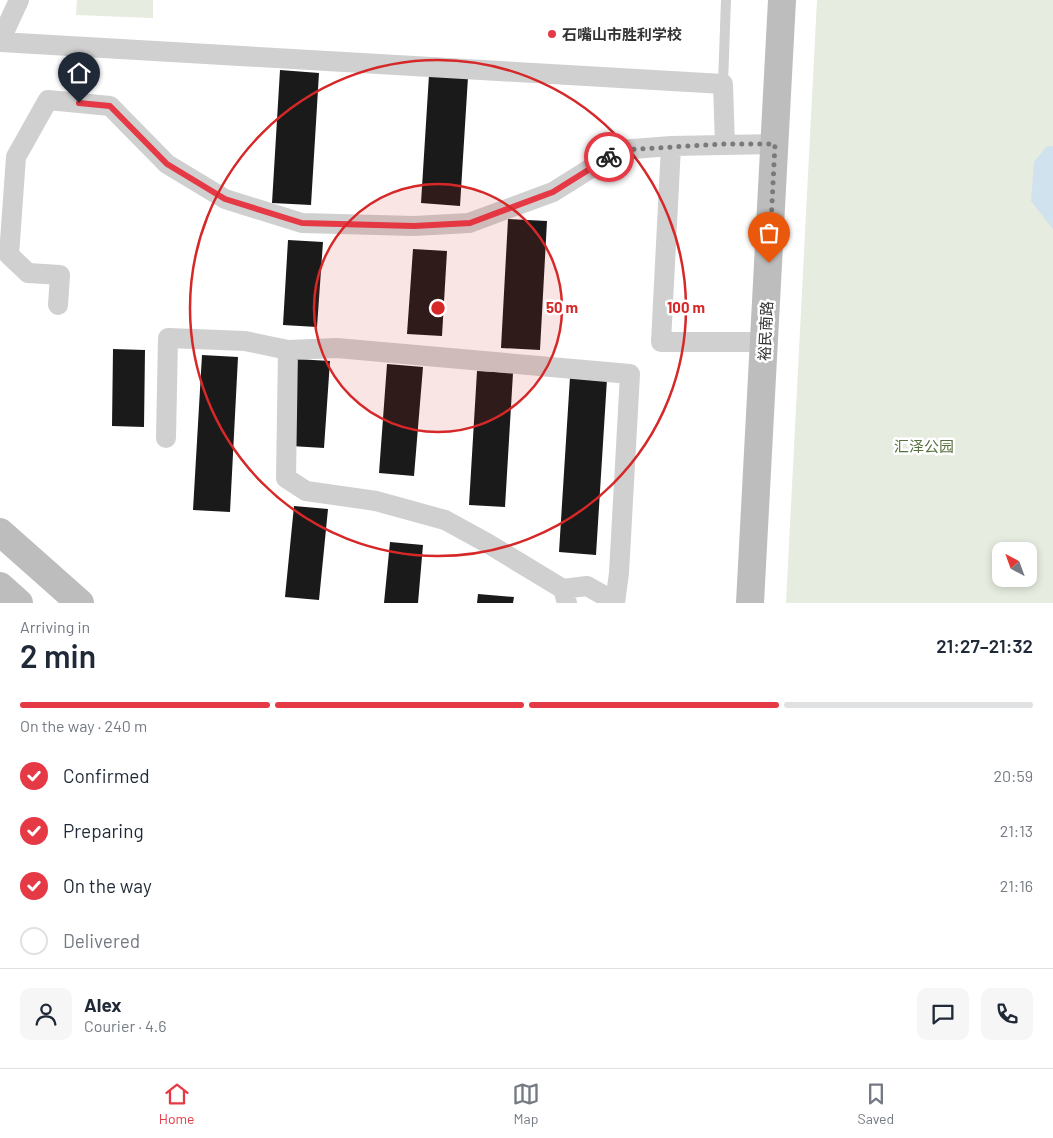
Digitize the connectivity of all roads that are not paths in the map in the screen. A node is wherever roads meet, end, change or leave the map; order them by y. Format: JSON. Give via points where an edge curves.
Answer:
{"nodes":[{"id":1,"x":19,"y":0,"type":"edge"},
{"id":2,"x":726,"y":0,"type":"edge"},
{"id":3,"x":782,"y":0,"type":"edge"},
{"id":4,"x":0,"y":42,"type":"edge"},
{"id":5,"x":723,"y":84,"type":"junction"},
{"id":6,"x":725,"y":144,"type":"junction"},
{"id":7,"x":775,"y":144,"type":"junction"},
{"id":8,"x":671,"y":146,"type":"junction"},
{"id":9,"x":58,"y":305,"type":"dead end"},
{"id":10,"x":765,"y":342,"type":"junction"},
{"id":11,"x":288,"y":350,"type":"junction"},
{"id":12,"x":166,"y":438,"type":"dead end"},
{"id":13,"x":0,"y":532,"type":"edge"},
{"id":14,"x":0,"y":586,"type":"edge"},
{"id":15,"x":565,"y":596,"type":"edge"},
{"id":16,"x":20,"y":603,"type":"edge"},
{"id":17,"x":80,"y":603,"type":"edge"},
{"id":18,"x":610,"y":603,"type":"edge"},
{"id":19,"x":615,"y":603,"type":"edge"},
{"id":20,"x":750,"y":603,"type":"edge"}],
"edges":[{"from":1,"to":4,"type":"street"},
{"from":2,"to":5,"type":"lane"},
{"from":3,"to":7,"type":"street","name":"裕民南路"},
{"from":4,"to":5,"type":"street"},
{"from":5,"to":6,"type":"street"},
{"from":6,"to":7,"type":"street"},
{"from":6,"to":8,"type":"street"},
{"from":7,"to":10,"type":"street","name":"裕民南路"},
{"from":8,"to":9,"type":"street","via":[[620,150],[553,192],[470,223],[414,226],[302,223],[225,199],[167,164],[110,106],[48,100],[16,157],[8,255],[28,273],[60,275]]},
{"from":8,"to":10,"type":"street","via":[[661,342]]},
{"from":10,"to":20,"type":"street","name":"裕民南路"},
{"from":11,"to":12,"type":"street","via":[[245,341],[168,338]]},
{"from":11,"to":15,"type":"street","via":[[286,478],[306,490],[376,501],[445,520],[487,543]]},
{"from":11,"to":19,"type":"street","via":[[337,348],[630,374]]},
{"from":13,"to":17,"type":"street"},
{"from":14,"to":16,"type":"street"},
{"from":15,"to":18,"type":"street","via":[[587,586]]}]}
